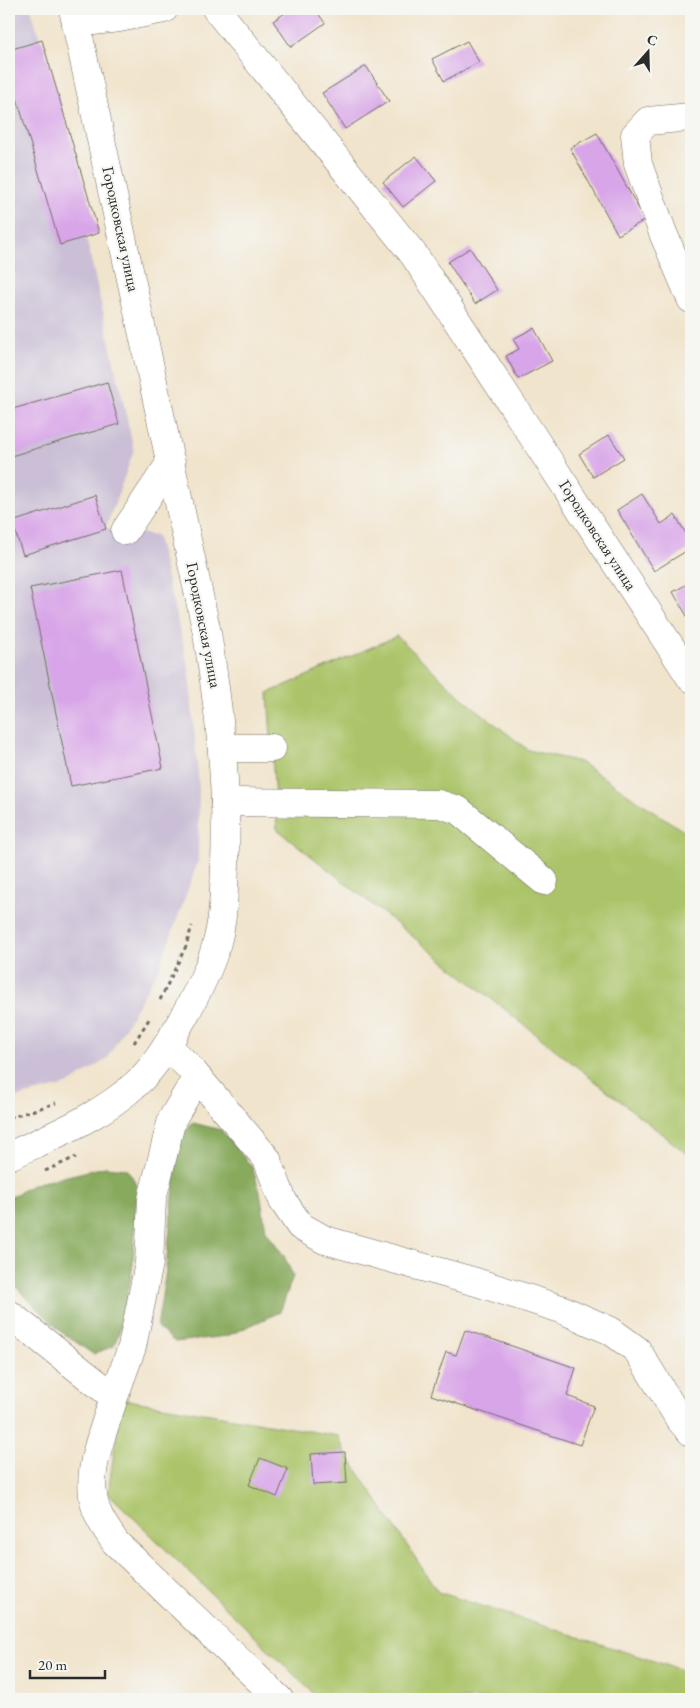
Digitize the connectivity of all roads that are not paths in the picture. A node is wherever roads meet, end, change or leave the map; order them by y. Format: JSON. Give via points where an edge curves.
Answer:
{"nodes":[{"id":1,"x":164,"y":9,"type":"edge"},
{"id":2,"x":216,"y":9,"type":"edge"},
{"id":3,"x":75,"y":16,"type":"edge"},
{"id":4,"x":691,"y":117,"type":"edge"},
{"id":5,"x":691,"y":299,"type":"edge"},
{"id":6,"x":171,"y":462,"type":"junction"},
{"id":7,"x":125,"y":532,"type":"dead end"},
{"id":8,"x":691,"y":678,"type":"edge"},
{"id":9,"x":222,"y":748,"type":"junction"},
{"id":10,"x":272,"y":748,"type":"dead end"},
{"id":11,"x":225,"y":802,"type":"junction"},
{"id":12,"x":544,"y":881,"type":"dead end"},
{"id":13,"x":167,"y":1046,"type":"junction"},
{"id":14,"x":197,"y":1077,"type":"junction"},
{"id":15,"x":9,"y":1156,"type":"edge"},
{"id":16,"x":9,"y":1314,"type":"edge"},
{"id":17,"x":114,"y":1397,"type":"junction"},
{"id":18,"x":691,"y":1432,"type":"edge"},
{"id":19,"x":279,"y":1699,"type":"edge"}],
"edges":[{"from":1,"to":3,"type":"street","via":[[120,18]]},
{"from":2,"to":8,"type":"street","name":"Городковская улица","via":[[414,255]]},
{"from":3,"to":6,"type":"street","name":"Городковская улица"},
{"from":4,"to":5,"type":"street","via":[[648,121],[636,135],[638,164],[662,233]]},
{"from":6,"to":7,"type":"street"},
{"from":6,"to":9,"type":"street","name":"Городковская улица","via":[[207,633]]},
{"from":9,"to":10,"type":"street"},
{"from":9,"to":11,"type":"street","name":"Городковская улица"},
{"from":11,"to":12,"type":"street","via":[[439,804],[458,810]]},
{"from":11,"to":13,"type":"street","name":"Городковская улица","via":[[224,901],[216,946],[192,1003]]},
{"from":13,"to":14,"type":"street"},
{"from":13,"to":15,"type":"street","name":"Городковская улица","via":[[138,1083],[101,1110]]},
{"from":14,"to":17,"type":"street","via":[[172,1119],[152,1199],[149,1263],[132,1347]]},
{"from":14,"to":18,"type":"street","via":[[267,1159],[284,1201],[300,1226],[325,1240],[476,1282],[560,1309],[611,1331],[637,1350],[680,1420]]},
{"from":16,"to":17,"type":"street"},
{"from":17,"to":19,"type":"street","via":[[91,1485],[98,1515],[115,1542]]}]}
